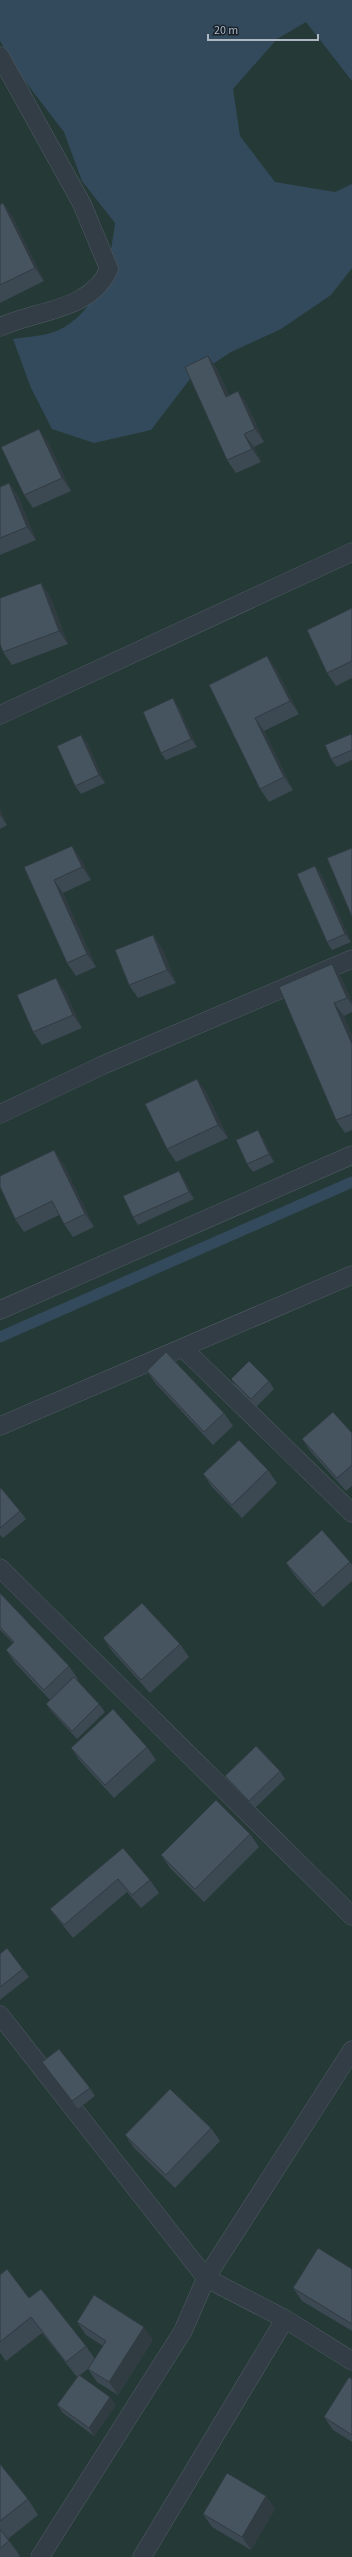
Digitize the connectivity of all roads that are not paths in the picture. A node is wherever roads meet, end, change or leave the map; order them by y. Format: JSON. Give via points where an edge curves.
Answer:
{"nodes":[{"id":1,"x":0,"y":56,"type":"edge"},
{"id":2,"x":0,"y":327,"type":"edge"},
{"id":3,"x":352,"y":552,"type":"edge"},
{"id":4,"x":0,"y":715,"type":"edge"},
{"id":5,"x":352,"y":959,"type":"edge"},
{"id":6,"x":0,"y":1114,"type":"edge"},
{"id":7,"x":352,"y":1155,"type":"edge"},
{"id":8,"x":352,"y":1275,"type":"edge"},
{"id":9,"x":0,"y":1310,"type":"edge"},
{"id":10,"x":183,"y":1348,"type":"junction"},
{"id":11,"x":0,"y":1426,"type":"edge"},
{"id":12,"x":352,"y":1513,"type":"edge"},
{"id":13,"x":0,"y":1568,"type":"edge"},
{"id":14,"x":352,"y":1916,"type":"edge"},
{"id":15,"x":0,"y":2015,"type":"edge"},
{"id":16,"x":352,"y":2050,"type":"edge"},
{"id":17,"x":206,"y":2278,"type":"junction"},
{"id":18,"x":285,"y":2319,"type":"junction"},
{"id":19,"x":352,"y":2361,"type":"edge"},
{"id":20,"x":40,"y":2557,"type":"edge"},
{"id":21,"x":142,"y":2557,"type":"edge"}],
"edges":[{"from":1,"to":2,"type":"lane","via":[[82,204],[109,269],[105,278],[79,300]]},
{"from":3,"to":4,"type":"lane"},
{"from":5,"to":6,"type":"lane","via":[[103,1065]]},
{"from":7,"to":9,"type":"lane"},
{"from":8,"to":10,"type":"lane"},
{"from":10,"to":11,"type":"lane"},
{"from":10,"to":12,"type":"lane"},
{"from":13,"to":14,"type":"lane"},
{"from":15,"to":17,"type":"lane"},
{"from":16,"to":17,"type":"lane"},
{"from":17,"to":18,"type":"lane"},
{"from":17,"to":20,"type":"lane","via":[[183,2331]]},
{"from":18,"to":19,"type":"lane"},
{"from":18,"to":21,"type":"lane"}]}
